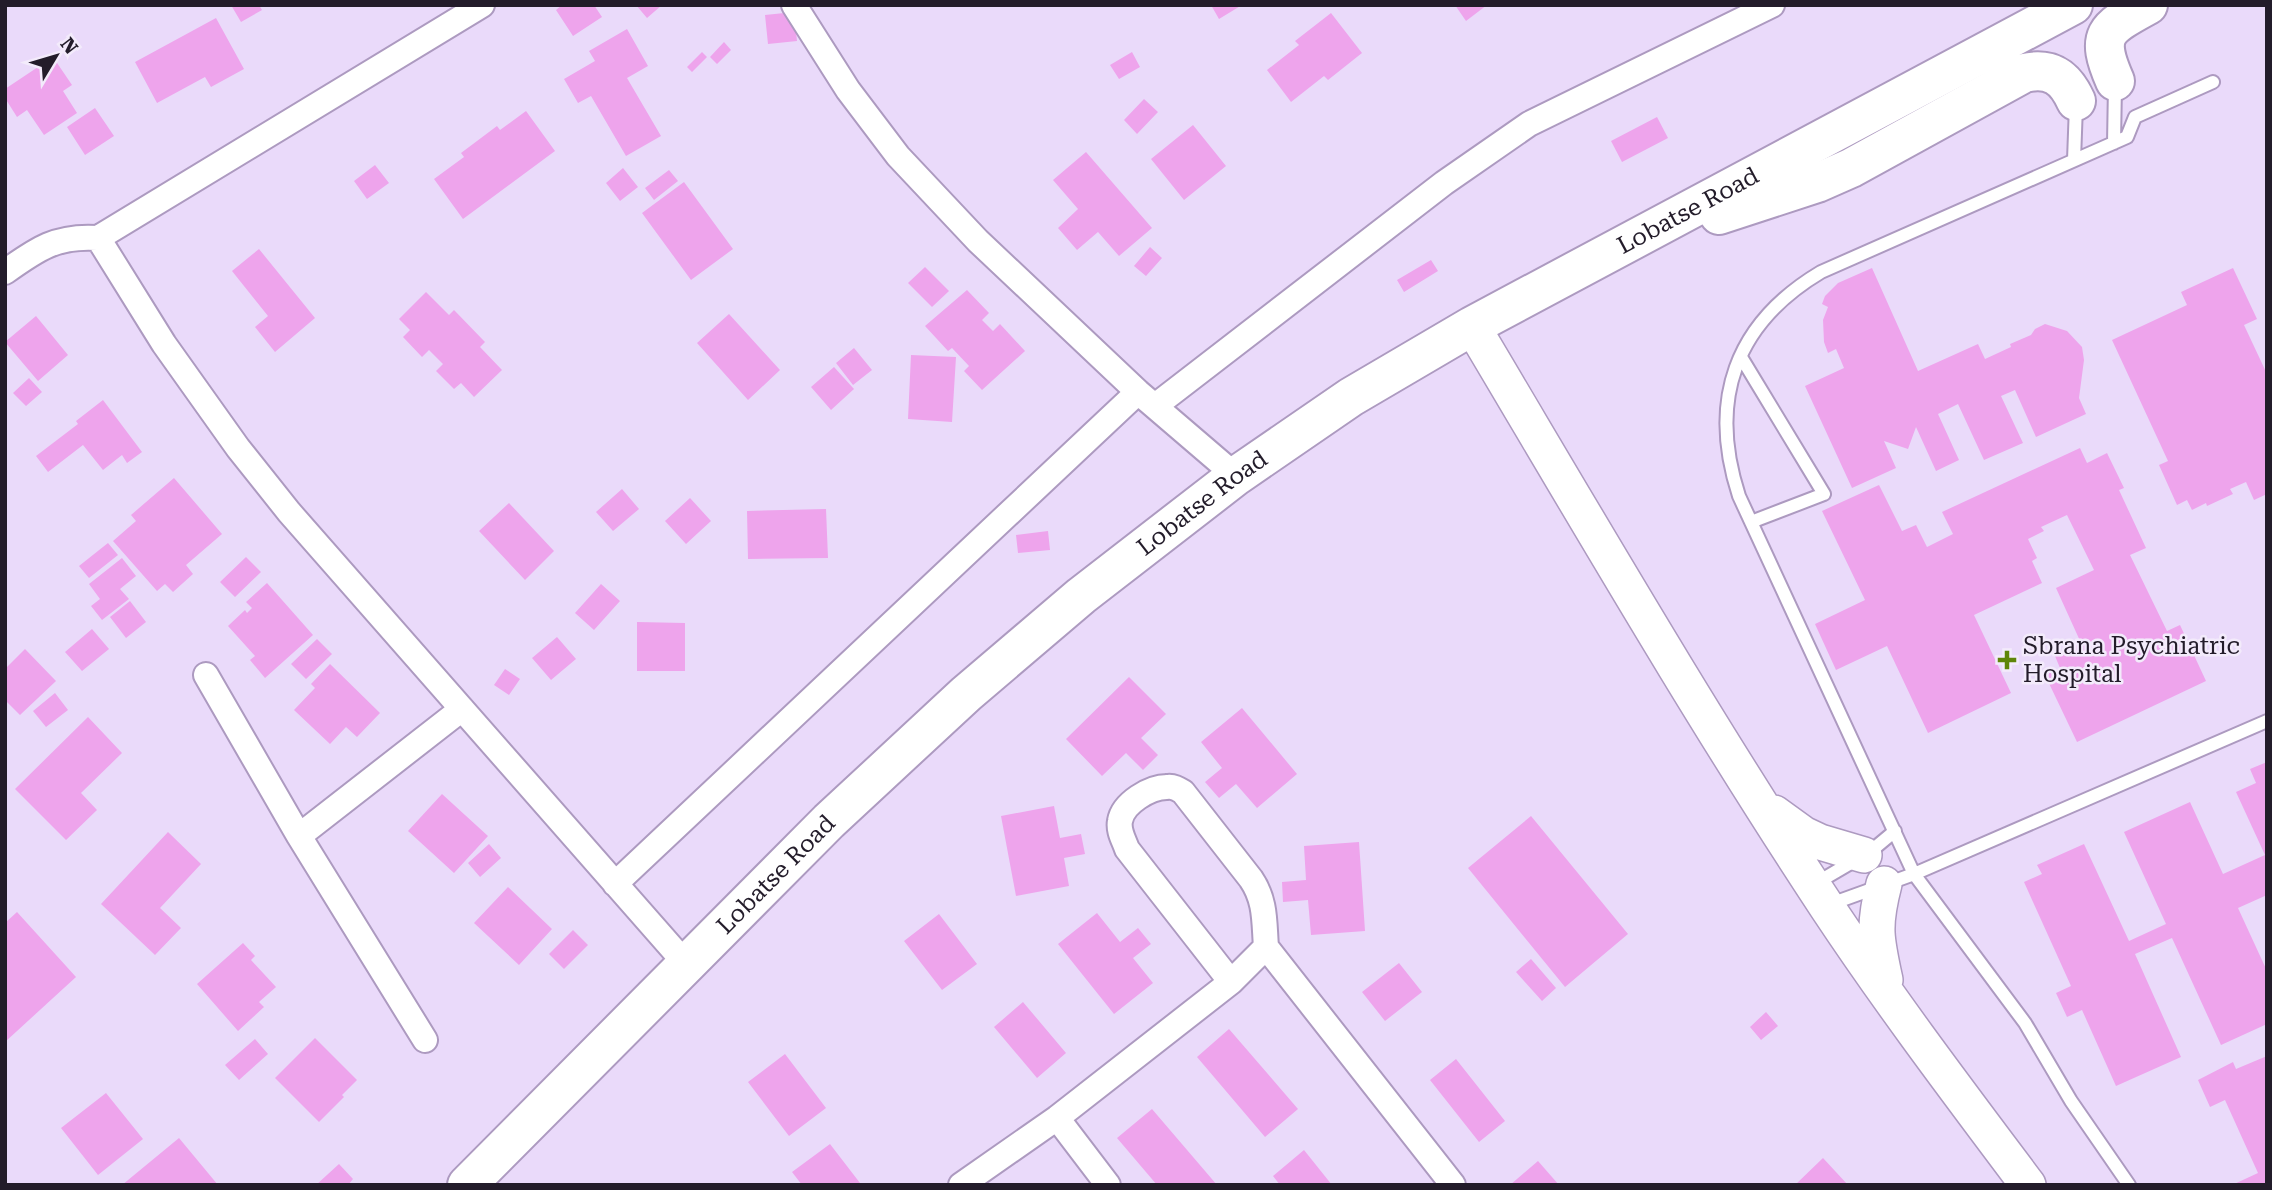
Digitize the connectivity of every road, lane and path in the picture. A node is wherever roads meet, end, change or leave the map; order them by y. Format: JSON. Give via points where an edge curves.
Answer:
{"nodes":[{"id":1,"x":482,"y":5,"type":"edge"},
{"id":2,"x":794,"y":5,"type":"edge"},
{"id":3,"x":1772,"y":5,"type":"edge"},
{"id":4,"x":2073,"y":5,"type":"edge"},
{"id":5,"x":2148,"y":5,"type":"edge"},
{"id":6,"x":2115,"y":82,"type":"joint"},
{"id":7,"x":2213,"y":82,"type":"dead end"},
{"id":8,"x":2076,"y":101,"type":"joint"},
{"id":9,"x":2114,"y":143,"type":"junction"},
{"id":10,"x":2074,"y":160,"type":"junction"},
{"id":11,"x":98,"y":238,"type":"junction"},
{"id":12,"x":1614,"y":250,"type":"junction"},
{"id":13,"x":5,"y":272,"type":"edge"},
{"id":14,"x":1472,"y":326,"type":"junction"},
{"id":15,"x":1741,"y":357,"type":"junction"},
{"id":16,"x":1147,"y":399,"type":"junction"},
{"id":17,"x":1236,"y":476,"type":"junction"},
{"id":18,"x":1751,"y":522,"type":"junction"},
{"id":19,"x":206,"y":675,"type":"dead end"},
{"id":20,"x":462,"y":709,"type":"junction"},
{"id":21,"x":2267,"y":720,"type":"edge"},
{"id":22,"x":1760,"y":802,"type":"junction"},
{"id":23,"x":1895,"y":831,"type":"junction"},
{"id":24,"x":299,"y":836,"type":"junction"},
{"id":25,"x":1864,"y":855,"type":"junction"},
{"id":26,"x":1899,"y":879,"type":"junction"},
{"id":27,"x":615,"y":884,"type":"junction"},
{"id":28,"x":1820,"y":895,"type":"junction"},
{"id":29,"x":1266,"y":947,"type":"junction"},
{"id":30,"x":687,"y":964,"type":"junction"},
{"id":31,"x":1231,"y":982,"type":"junction"},
{"id":32,"x":1888,"y":996,"type":"junction"},
{"id":33,"x":425,"y":1040,"type":"dead end"},
{"id":34,"x":1057,"y":1118,"type":"junction"},
{"id":35,"x":467,"y":1185,"type":"edge"},
{"id":36,"x":961,"y":1185,"type":"edge"},
{"id":37,"x":1108,"y":1185,"type":"edge"},
{"id":38,"x":1453,"y":1185,"type":"edge"},
{"id":39,"x":2028,"y":1185,"type":"edge"},
{"id":40,"x":2129,"y":1185,"type":"edge"}],
"edges":[{"from":1,"to":11,"type":"street"},
{"from":2,"to":16,"type":"street","via":[[848,90],[898,156],[978,241]]},
{"from":3,"to":16,"type":"street","via":[[1529,124]]},
{"from":4,"to":12,"type":"highway","name":"Lobatse Road"},
{"from":5,"to":6,"type":"highway","via":[[2117,22],[2106,37],[2105,57]]},
{"from":6,"to":9,"type":"lane"},
{"from":7,"to":9,"type":"lane","via":[[2135,117],[2127,137]]},
{"from":8,"to":10,"type":"lane"},
{"from":8,"to":12,"type":"highway","via":[[2069,86],[2053,74],[2024,73],[1817,183]]},
{"from":9,"to":10,"type":"lane"},
{"from":10,"to":15,"type":"lane","via":[[1821,272],[1798,286],[1760,322]]},
{"from":11,"to":13,"type":"street","via":[[51,243]]},
{"from":11,"to":20,"type":"street","via":[[164,345],[237,448]]},
{"from":12,"to":14,"type":"highway","name":"Lobatse Road"},
{"from":14,"to":17,"type":"highway","name":"Lobatse Road","via":[[1351,397]]},
{"from":14,"to":22,"type":"street"},
{"from":15,"to":18,"type":"lane","via":[[1729,394],[1726,446]]},
{"from":15,"to":18,"type":"lane","via":[[1824,494]]},
{"from":16,"to":17,"type":"street"},
{"from":16,"to":27,"type":"street"},
{"from":17,"to":30,"type":"highway","name":"Lobatse Road","via":[[1081,596],[966,694],[829,821]]},
{"from":18,"to":23,"type":"lane"},
{"from":19,"to":24,"type":"street"},
{"from":20,"to":24,"type":"street"},
{"from":20,"to":27,"type":"street"},
{"from":21,"to":26,"type":"lane"},
{"from":22,"to":25,"type":"street","via":[[1803,834]]},
{"from":22,"to":28,"type":"street"},
{"from":23,"to":25,"type":"lane"},
{"from":23,"to":26,"type":"lane"},
{"from":24,"to":33,"type":"street"},
{"from":25,"to":28,"type":"lane"},
{"from":26,"to":28,"type":"lane"},
{"from":26,"to":32,"type":"street","via":[[1877,911],[1875,927]]},
{"from":26,"to":40,"type":"lane","via":[[2025,1023]]},
{"from":27,"to":30,"type":"street"},
{"from":28,"to":32,"type":"street"},
{"from":29,"to":31,"type":"street"},
{"from":29,"to":31,"type":"street","via":[[1260,892],[1190,799],[1171,786],[1152,789],[1131,804],[1120,819],[1127,849]]},
{"from":29,"to":38,"type":"street"},
{"from":30,"to":35,"type":"highway","name":"Lobatse Road"},
{"from":31,"to":34,"type":"street"},
{"from":32,"to":39,"type":"street"},
{"from":34,"to":36,"type":"street"},
{"from":34,"to":37,"type":"street"}]}
